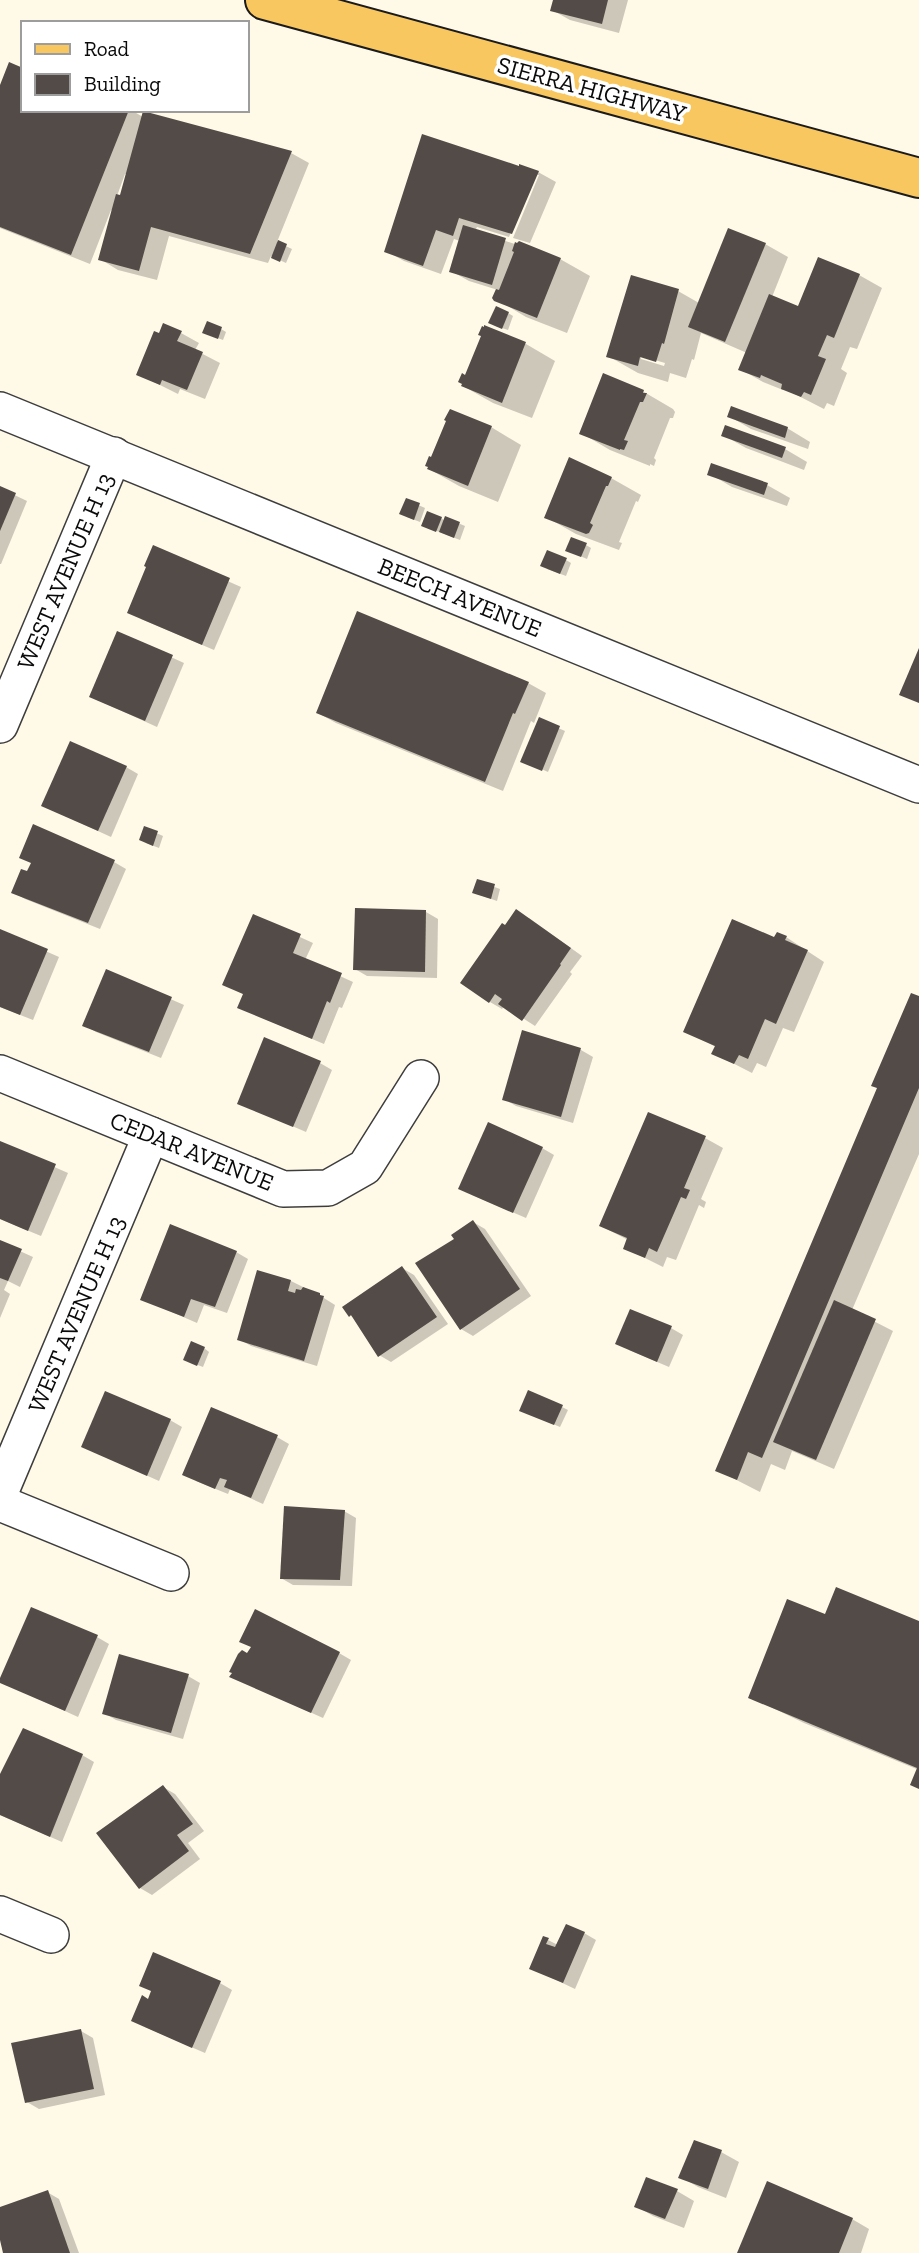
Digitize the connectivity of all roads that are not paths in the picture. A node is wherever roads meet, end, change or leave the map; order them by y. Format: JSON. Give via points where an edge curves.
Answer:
{"nodes":[{"id":1,"x":265,"y":0,"type":"edge"},
{"id":2,"x":919,"y":178,"type":"edge"},
{"id":3,"x":0,"y":410,"type":"edge"},
{"id":4,"x":114,"y":455,"type":"junction"},
{"id":5,"x":0,"y":725,"type":"edge"},
{"id":6,"x":919,"y":785,"type":"edge"},
{"id":7,"x":0,"y":1073,"type":"edge"},
{"id":8,"x":421,"y":1078,"type":"dead end"},
{"id":9,"x":151,"y":1135,"type":"junction"},
{"id":10,"x":0,"y":1493,"type":"edge"},
{"id":11,"x":0,"y":1503,"type":"edge"},
{"id":12,"x":171,"y":1573,"type":"dead end"},
{"id":13,"x":0,"y":1914,"type":"edge"},
{"id":14,"x":51,"y":1935,"type":"dead end"}],
"edges":[{"from":1,"to":2,"type":"main road","name":"SIERRA HIGHWAY"},
{"from":3,"to":4,"type":"street","name":"BEECH AVENUE"},
{"from":4,"to":5,"type":"street","name":"WEST AVENUE H 13"},
{"from":4,"to":6,"type":"street","name":"BEECH AVENUE"},
{"from":7,"to":9,"type":"street","name":"CEDAR AVENUE"},
{"from":8,"to":9,"type":"street","name":"CEDAR AVENUE","via":[[365,1167],[328,1188],[283,1189]]},
{"from":9,"to":10,"type":"street","name":"WEST AVENUE H 13"},
{"from":11,"to":12,"type":"street"},
{"from":13,"to":14,"type":"street"}]}
